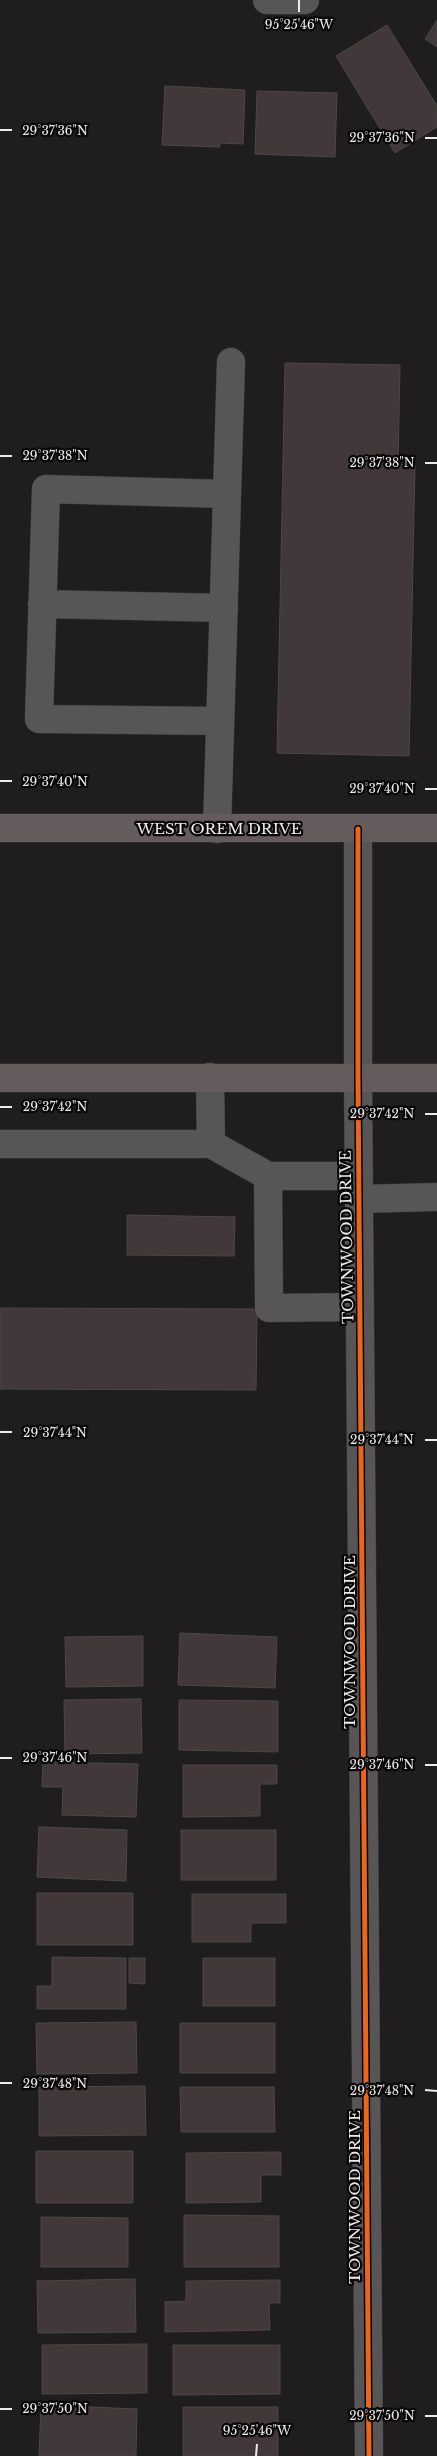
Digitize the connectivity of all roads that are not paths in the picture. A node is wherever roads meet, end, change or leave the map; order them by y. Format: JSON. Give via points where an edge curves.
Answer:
{"nodes":[{"id":1,"x":267,"y":0,"type":"edge"},
{"id":2,"x":305,"y":0,"type":"edge"},
{"id":3,"x":231,"y":362,"type":"dead end"},
{"id":4,"x":227,"y":494,"type":"junction"},
{"id":5,"x":42,"y":604,"type":"junction"},
{"id":6,"x":224,"y":608,"type":"junction"},
{"id":7,"x":220,"y":721,"type":"junction"},
{"id":8,"x":0,"y":828,"type":"edge"},
{"id":9,"x":358,"y":828,"type":"junction"},
{"id":10,"x":437,"y":828,"type":"edge"},
{"id":11,"x":217,"y":829,"type":"junction"},
{"id":12,"x":210,"y":1077,"type":"junction"},
{"id":13,"x":358,"y":1077,"type":"junction"},
{"id":14,"x":0,"y":1078,"type":"edge"},
{"id":15,"x":437,"y":1078,"type":"edge"},
{"id":16,"x":0,"y":1144,"type":"edge"},
{"id":17,"x":211,"y":1144,"type":"junction"},
{"id":18,"x":268,"y":1176,"type":"junction"},
{"id":19,"x":359,"y":1187,"type":"junction"},
{"id":20,"x":437,"y":1197,"type":"edge"},
{"id":21,"x":360,"y":1307,"type":"junction"},
{"id":22,"x":369,"y":2456,"type":"edge"}],
"edges":[{"from":1,"to":2,"type":"street"},
{"from":3,"to":4,"type":"street"},
{"from":4,"to":5,"type":"street","via":[[46,488]]},
{"from":4,"to":6,"type":"street"},
{"from":5,"to":6,"type":"street"},
{"from":5,"to":7,"type":"street","via":[[39,719]]},
{"from":6,"to":7,"type":"street"},
{"from":7,"to":11,"type":"street"},
{"from":8,"to":11,"type":"main road","name":"WEST OREM DRIVE"},
{"from":9,"to":10,"type":"main road","name":"WEST OREM DRIVE"},
{"from":9,"to":11,"type":"main road","name":"WEST OREM DRIVE"},
{"from":9,"to":13,"type":"street","name":"TOWNWOOD DRIVE"},
{"from":12,"to":13,"type":"main road"},
{"from":12,"to":14,"type":"main road"},
{"from":12,"to":17,"type":"street"},
{"from":13,"to":15,"type":"main road"},
{"from":13,"to":19,"type":"street","name":"TOWNWOOD DRIVE"},
{"from":16,"to":17,"type":"street"},
{"from":17,"to":18,"type":"street"},
{"from":18,"to":19,"type":"street"},
{"from":18,"to":21,"type":"street","via":[[269,1308]]},
{"from":19,"to":20,"type":"street"},
{"from":19,"to":21,"type":"street","name":"TOWNWOOD DRIVE"},
{"from":21,"to":22,"type":"street","name":"TOWNWOOD DRIVE"}]}
